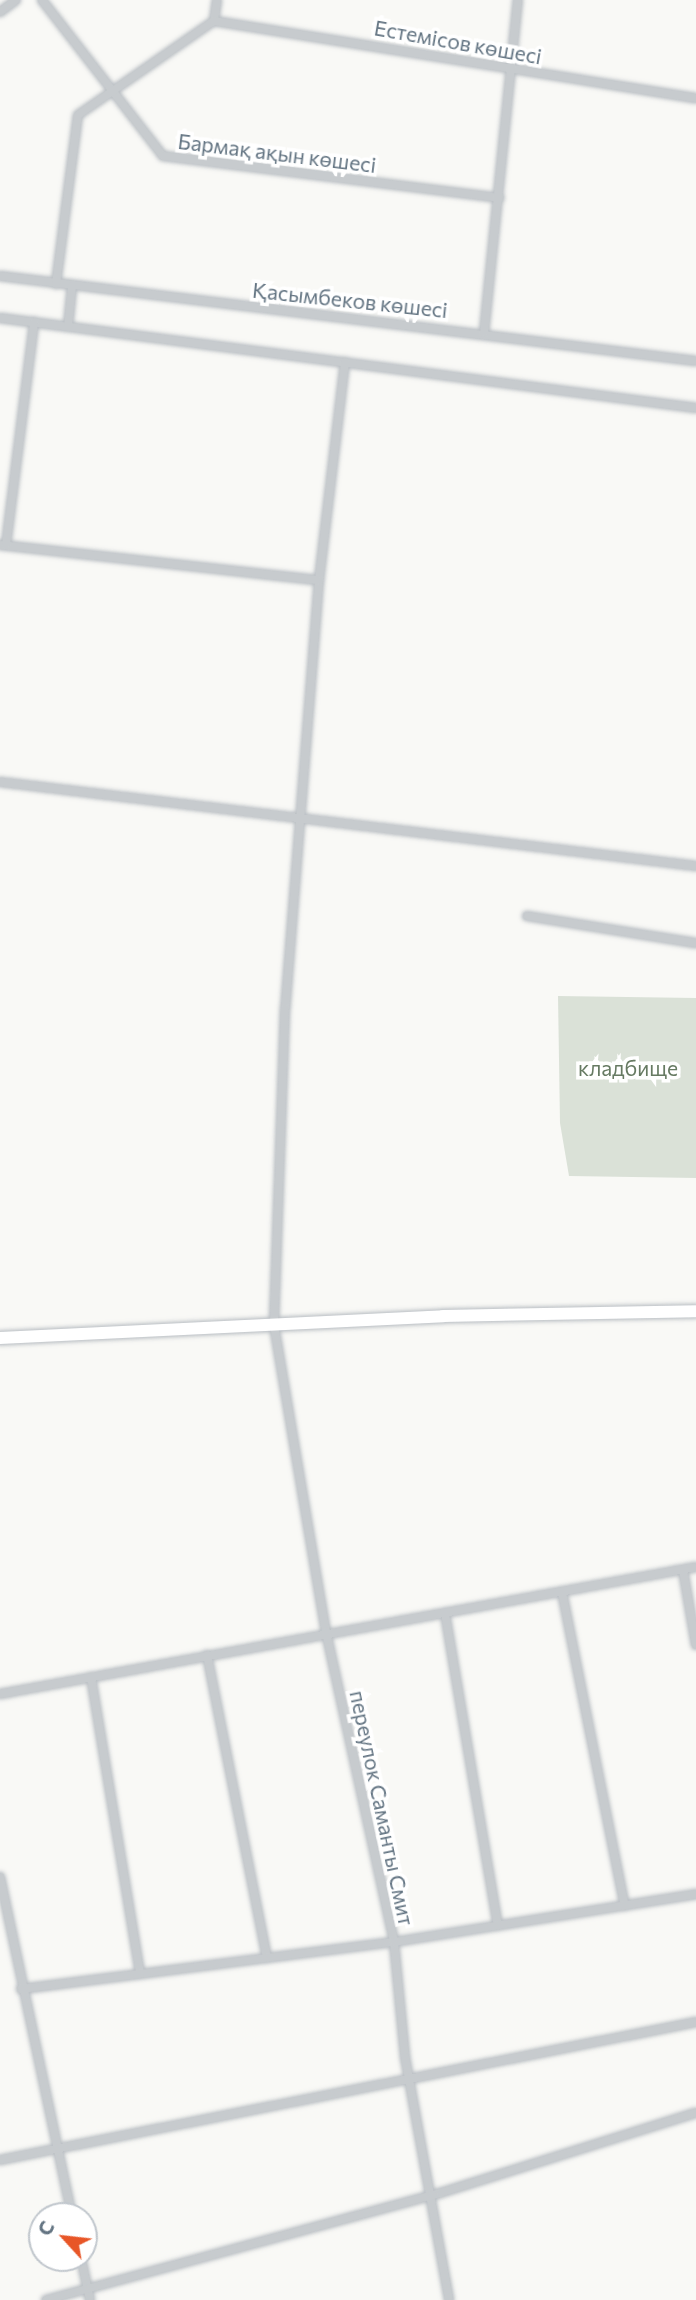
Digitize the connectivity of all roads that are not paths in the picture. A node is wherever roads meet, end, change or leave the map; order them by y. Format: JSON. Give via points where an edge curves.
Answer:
{"nodes":[{"id":1,"x":16,"y":0,"type":"edge"},
{"id":2,"x":42,"y":0,"type":"edge"},
{"id":3,"x":218,"y":0,"type":"edge"},
{"id":4,"x":518,"y":0,"type":"edge"},
{"id":5,"x":0,"y":12,"type":"edge"},
{"id":6,"x":214,"y":21,"type":"junction"},
{"id":7,"x":511,"y":67,"type":"junction"},
{"id":8,"x":111,"y":90,"type":"junction"},
{"id":9,"x":696,"y":98,"type":"edge"},
{"id":10,"x":499,"y":198,"type":"junction"},
{"id":11,"x":0,"y":276,"type":"edge"},
{"id":12,"x":56,"y":284,"type":"junction"},
{"id":13,"x":72,"y":286,"type":"junction"},
{"id":14,"x":0,"y":318,"type":"edge"},
{"id":15,"x":34,"y":322,"type":"junction"},
{"id":16,"x":68,"y":327,"type":"junction"},
{"id":17,"x":484,"y":333,"type":"junction"},
{"id":18,"x":696,"y":361,"type":"edge"},
{"id":19,"x":345,"y":362,"type":"junction"},
{"id":20,"x":696,"y":408,"type":"edge"},
{"id":21,"x":3,"y":545,"type":"edge"},
{"id":22,"x":319,"y":580,"type":"junction"},
{"id":23,"x":0,"y":782,"type":"edge"},
{"id":24,"x":301,"y":820,"type":"junction"},
{"id":25,"x":696,"y":866,"type":"edge"},
{"id":26,"x":527,"y":916,"type":"dead end"},
{"id":27,"x":696,"y":943,"type":"edge"},
{"id":28,"x":696,"y":1311,"type":"edge"},
{"id":29,"x":274,"y":1325,"type":"junction"},
{"id":30,"x":0,"y":1338,"type":"edge"},
{"id":31,"x":696,"y":1567,"type":"edge"},
{"id":32,"x":683,"y":1570,"type":"junction"},
{"id":33,"x":562,"y":1592,"type":"junction"},
{"id":34,"x":445,"y":1613,"type":"junction"},
{"id":35,"x":326,"y":1632,"type":"junction"},
{"id":36,"x":696,"y":1645,"type":"edge"},
{"id":37,"x":207,"y":1655,"type":"junction"},
{"id":38,"x":91,"y":1677,"type":"junction"},
{"id":39,"x":0,"y":1694,"type":"edge"},
{"id":40,"x":0,"y":1877,"type":"edge"},
{"id":41,"x":696,"y":1894,"type":"edge"},
{"id":42,"x":625,"y":1906,"type":"junction"},
{"id":43,"x":498,"y":1926,"type":"junction"},
{"id":44,"x":394,"y":1942,"type":"junction"},
{"id":45,"x":267,"y":1958,"type":"junction"},
{"id":46,"x":140,"y":1974,"type":"junction"},
{"id":47,"x":21,"y":1989,"type":"junction"},
{"id":48,"x":696,"y":2022,"type":"edge"},
{"id":49,"x":410,"y":2081,"type":"junction"},
{"id":50,"x":696,"y":2113,"type":"edge"},
{"id":51,"x":57,"y":2147,"type":"junction"},
{"id":52,"x":0,"y":2160,"type":"edge"},
{"id":53,"x":432,"y":2195,"type":"junction"},
{"id":54,"x":69,"y":2202,"type":"edge"},
{"id":55,"x":84,"y":2272,"type":"edge"},
{"id":56,"x":87,"y":2287,"type":"junction"},
{"id":57,"x":46,"y":2300,"type":"edge"},
{"id":58,"x":90,"y":2300,"type":"edge"},
{"id":59,"x":449,"y":2300,"type":"edge"}],
"edges":[{"from":1,"to":5,"type":"street"},
{"from":2,"to":8,"type":"street","name":"Бармақ ақын көшесі"},
{"from":3,"to":6,"type":"street"},
{"from":4,"to":7,"type":"street"},
{"from":6,"to":7,"type":"street","name":"Естемісов көшесі"},
{"from":6,"to":8,"type":"street"},
{"from":7,"to":9,"type":"street","name":"Естемісов көшесі"},
{"from":7,"to":10,"type":"street"},
{"from":8,"to":10,"type":"street","name":"Бармақ ақын көшесі","via":[[163,156]]},
{"from":8,"to":12,"type":"street","via":[[78,115]]},
{"from":10,"to":17,"type":"street"},
{"from":11,"to":12,"type":"street","name":"Қасымбеков көшесі"},
{"from":12,"to":13,"type":"street","name":"Қасымбеков көшесі"},
{"from":13,"to":16,"type":"street"},
{"from":13,"to":17,"type":"street","name":"Қасымбеков көшесі"},
{"from":14,"to":15,"type":"street"},
{"from":15,"to":16,"type":"street"},
{"from":15,"to":21,"type":"street"},
{"from":16,"to":19,"type":"street"},
{"from":17,"to":18,"type":"street","name":"Қасымбеков көшесі"},
{"from":19,"to":20,"type":"street"},
{"from":19,"to":22,"type":"street","name":"переулок Саманты Смит"},
{"from":21,"to":22,"type":"street"},
{"from":22,"to":24,"type":"street","name":"переулок Саманты Смит"},
{"from":23,"to":24,"type":"street"},
{"from":24,"to":25,"type":"street"},
{"from":24,"to":29,"type":"street","name":"переулок Саманты Смит","via":[[276,1133]]},
{"from":26,"to":27,"type":"street"},
{"from":28,"to":29,"type":"street"},
{"from":29,"to":30,"type":"street"},
{"from":29,"to":35,"type":"street","name":"переулок Саманты Смит"},
{"from":31,"to":32,"type":"street"},
{"from":32,"to":33,"type":"street"},
{"from":32,"to":36,"type":"street"},
{"from":33,"to":34,"type":"street"},
{"from":33,"to":42,"type":"street"},
{"from":34,"to":35,"type":"street"},
{"from":34,"to":43,"type":"street"},
{"from":35,"to":37,"type":"street"},
{"from":35,"to":44,"type":"street","name":"переулок Саманты Смит"},
{"from":37,"to":38,"type":"street"},
{"from":37,"to":45,"type":"street"},
{"from":38,"to":39,"type":"street"},
{"from":38,"to":46,"type":"street"},
{"from":40,"to":47,"type":"street"},
{"from":41,"to":42,"type":"street"},
{"from":42,"to":43,"type":"street"},
{"from":43,"to":44,"type":"street"},
{"from":44,"to":45,"type":"street"},
{"from":44,"to":49,"type":"street","name":"переулок Саманты Смит"},
{"from":45,"to":46,"type":"street"},
{"from":46,"to":47,"type":"street"},
{"from":47,"to":51,"type":"street"},
{"from":48,"to":49,"type":"street"},
{"from":49,"to":51,"type":"street"},
{"from":49,"to":53,"type":"street","name":"переулок Саманты Смит"},
{"from":50,"to":53,"type":"street"},
{"from":51,"to":52,"type":"street"},
{"from":51,"to":54,"type":"street"},
{"from":53,"to":56,"type":"street"},
{"from":53,"to":59,"type":"street","name":"переулок Саманты Смит"},
{"from":55,"to":56,"type":"street"},
{"from":56,"to":57,"type":"street"},
{"from":56,"to":58,"type":"street"}]}
